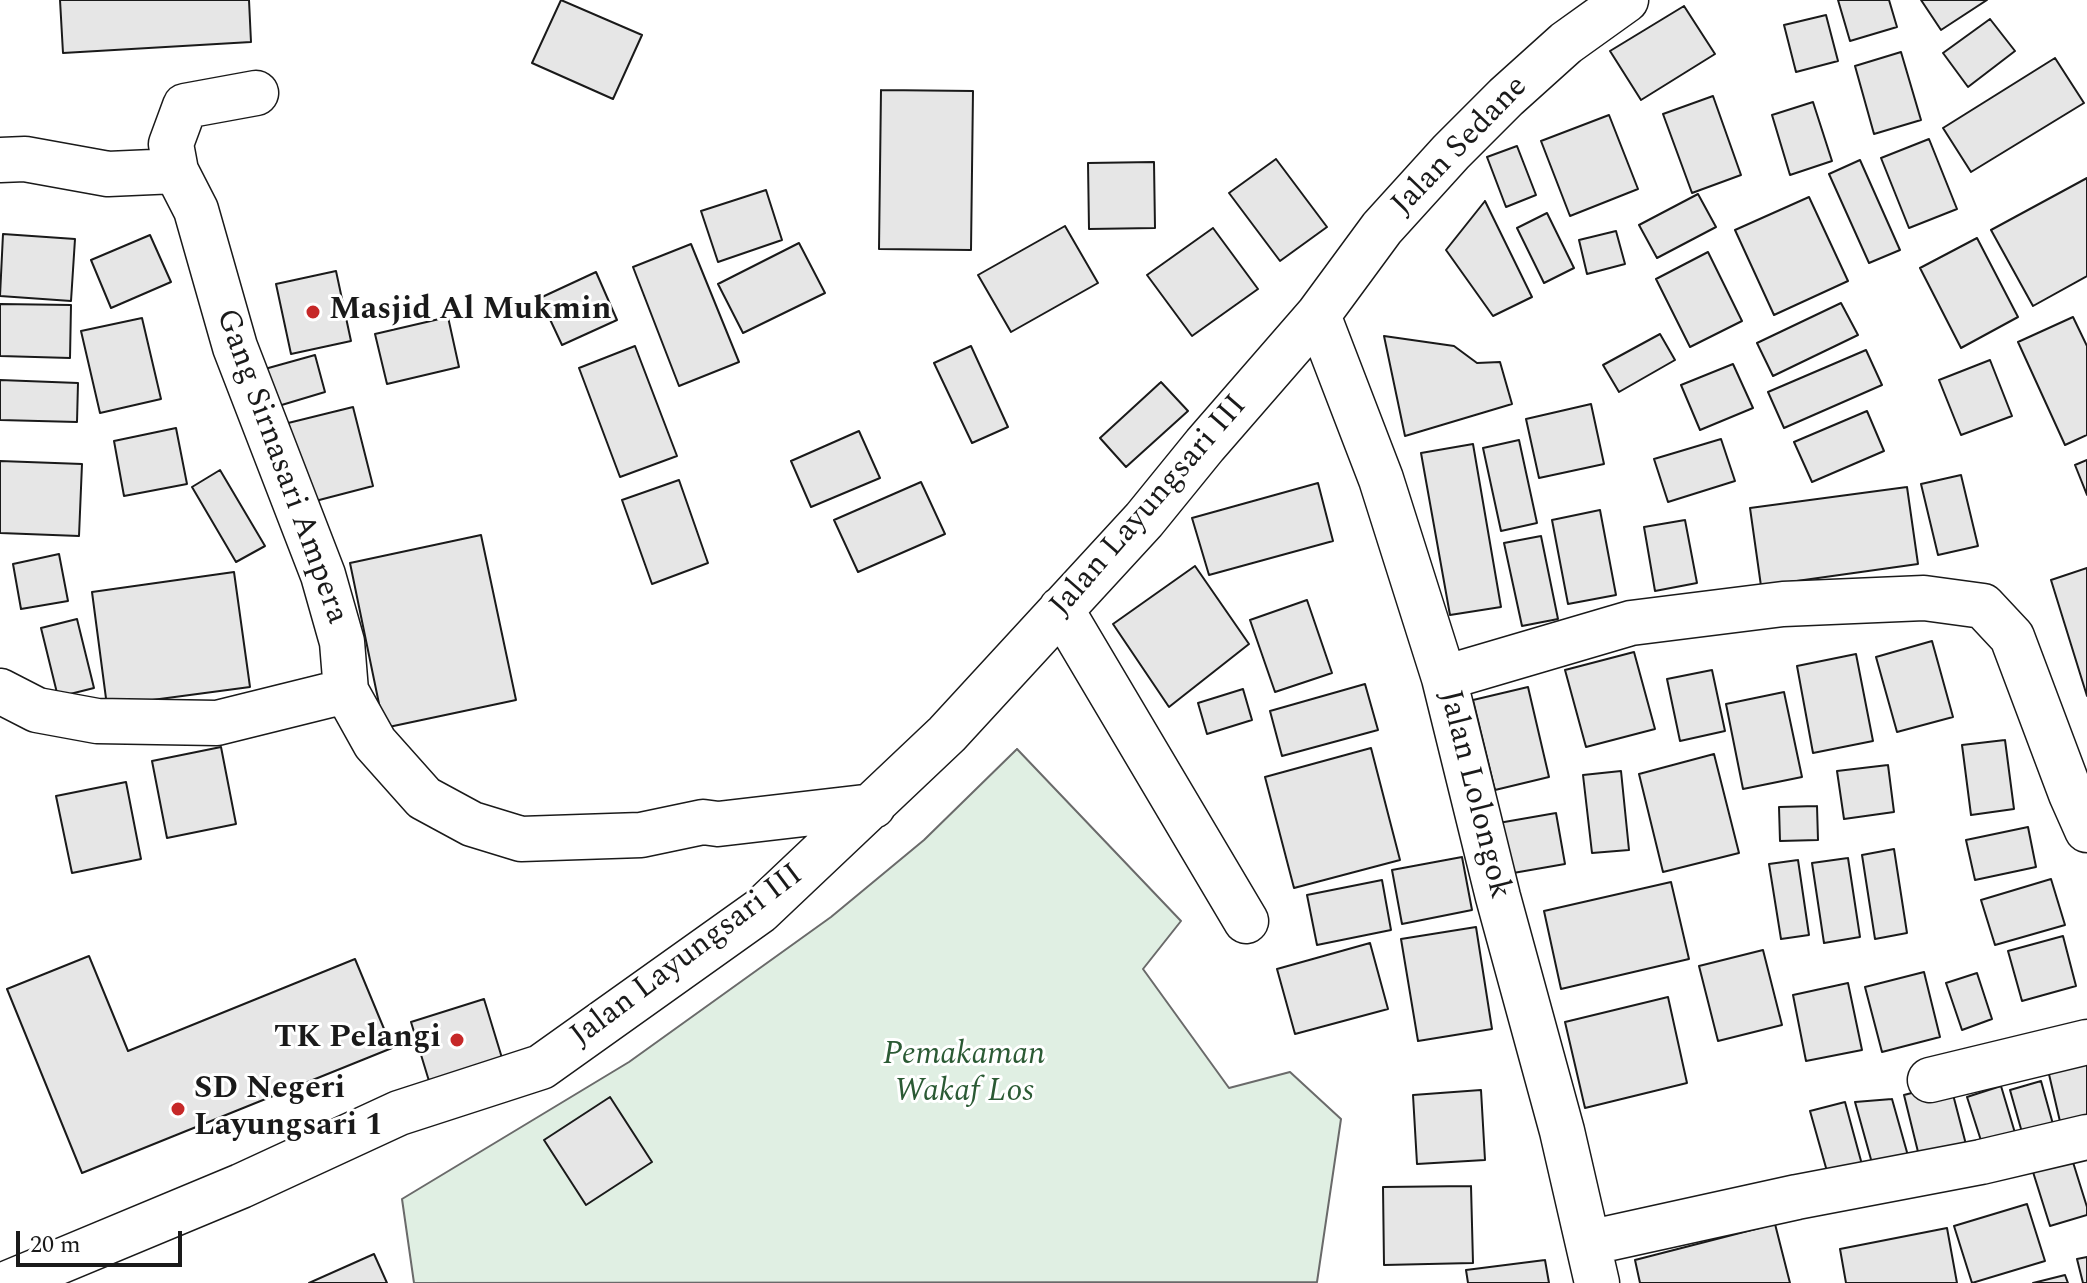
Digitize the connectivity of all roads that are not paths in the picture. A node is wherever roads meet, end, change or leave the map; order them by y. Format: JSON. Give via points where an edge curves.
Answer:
{"nodes":[{"id":1,"x":1626,"y":0,"type":"edge"},
{"id":2,"x":256,"y":93,"type":"dead end"},
{"id":3,"x":0,"y":160,"type":"edge"},
{"id":4,"x":176,"y":171,"type":"junction"},
{"id":5,"x":1318,"y":315,"type":"junction"},
{"id":6,"x":1061,"y":609,"type":"junction"},
{"id":7,"x":1444,"y":678,"type":"junction"},
{"id":8,"x":0,"y":691,"type":"edge"},
{"id":9,"x":346,"y":691,"type":"junction"},
{"id":10,"x":873,"y":806,"type":"junction"},
{"id":11,"x":2087,"y":830,"type":"edge"},
{"id":12,"x":1246,"y":921,"type":"dead end"},
{"id":13,"x":2087,"y":1042,"type":"edge"},
{"id":14,"x":1930,"y":1080,"type":"dead end"},
{"id":15,"x":2087,"y":1137,"type":"edge"},
{"id":16,"x":1592,"y":1263,"type":"edge"},
{"id":17,"x":8,"y":1283,"type":"edge"}],
"edges":[{"from":1,"to":5,"type":"street","name":"Jalan Sedane","via":[[1566,43],[1451,152],[1382,228]]},
{"from":2,"to":4,"type":"street","via":[[185,106],[171,144]]},
{"from":3,"to":4,"type":"street","via":[[25,159],[108,174]]},
{"from":4,"to":9,"type":"street","name":"Gang Sirnasari Ampera","via":[[196,210],[235,347],[323,575],[342,642]]},
{"from":5,"to":6,"type":"street","name":"Jalan Layungsari III"},
{"from":5,"to":7,"type":"street","name":"Jalan Lolongok","via":[[1381,479]]},
{"from":6,"to":10,"type":"street","name":"Jalan Layungsari III"},
{"from":6,"to":12,"type":"street"},
{"from":7,"to":11,"type":"street","via":[[1631,623],[1783,604],[1924,598],[1983,606],[2012,637]]},
{"from":7,"to":16,"type":"street","name":"Jalan Lolongok"},
{"from":8,"to":9,"type":"street","via":[[37,710],[97,721],[217,723]]},
{"from":9,"to":10,"type":"street","name":"Gang Sirnasari Ampera","via":[[375,743],[424,798],[472,824],[521,839],[641,835],[703,822]]},
{"from":10,"to":17,"type":"street","name":"Jalan Layungsari III","via":[[760,911],[541,1067],[399,1113]]},
{"from":13,"to":14,"type":"street"},
{"from":15,"to":16,"type":"street","via":[[1797,1197]]}]}
